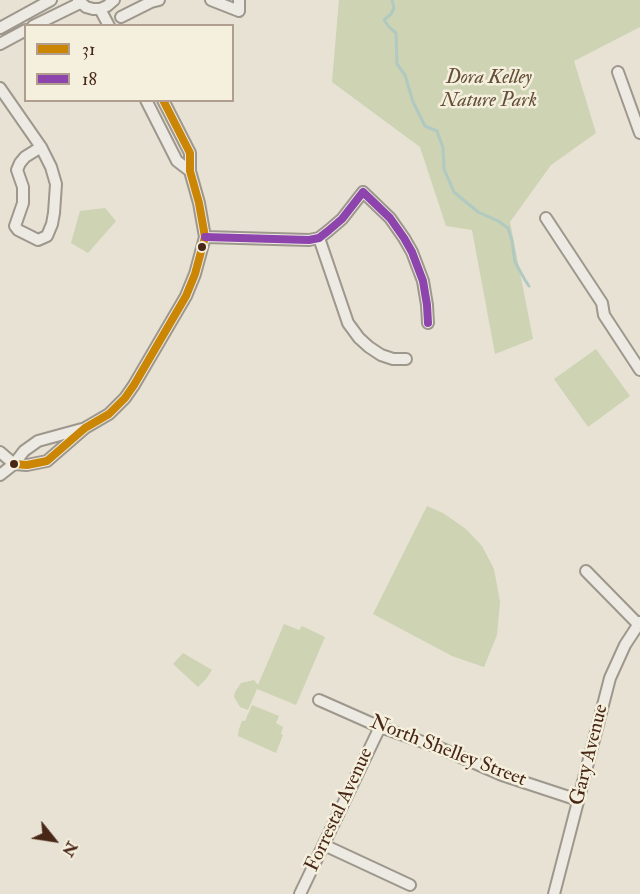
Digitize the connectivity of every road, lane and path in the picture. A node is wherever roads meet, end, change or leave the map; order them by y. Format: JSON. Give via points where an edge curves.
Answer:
{"nodes":[{"id":1,"x":51,"y":0,"type":"edge"},
{"id":2,"x":159,"y":0,"type":"edge"},
{"id":3,"x":211,"y":0,"type":"edge"},
{"id":4,"x":240,"y":0,"type":"edge"},
{"id":5,"x":79,"y":1,"type":"edge"},
{"id":6,"x":114,"y":1,"type":"edge"},
{"id":7,"x":100,"y":9,"type":"junction"},
{"id":8,"x":123,"y":21,"type":"edge"},
{"id":9,"x":37,"y":24,"type":"edge"},
{"id":10,"x":108,"y":24,"type":"edge"},
{"id":11,"x":0,"y":28,"type":"edge"},
{"id":12,"x":24,"y":31,"type":"edge"},
{"id":13,"x":0,"y":44,"type":"edge"},
{"id":14,"x":618,"y":72,"type":"dead end"},
{"id":15,"x":0,"y":88,"type":"edge"},
{"id":16,"x":147,"y":102,"type":"edge"},
{"id":17,"x":164,"y":102,"type":"edge"},
{"id":18,"x":640,"y":133,"type":"edge"},
{"id":19,"x":41,"y":147,"type":"junction"},
{"id":20,"x":190,"y":171,"type":"junction"},
{"id":21,"x":546,"y":218,"type":"dead end"},
{"id":22,"x":205,"y":237,"type":"junction"},
{"id":23,"x":319,"y":238,"type":"junction"},
{"id":24,"x":428,"y":323,"type":"dead end"},
{"id":25,"x":406,"y":359,"type":"dead end"},
{"id":26,"x":640,"y":370,"type":"edge"},
{"id":27,"x":85,"y":428,"type":"junction"},
{"id":28,"x":0,"y":452,"type":"edge"},
{"id":29,"x":14,"y":464,"type":"junction"},
{"id":30,"x":0,"y":475,"type":"edge"},
{"id":31,"x":586,"y":571,"type":"dead end"},
{"id":32,"x":639,"y":623,"type":"edge"},
{"id":33,"x":319,"y":700,"type":"dead end"},
{"id":34,"x":380,"y":727,"type":"junction"},
{"id":35,"x":578,"y":800,"type":"junction"},
{"id":36,"x":324,"y":845,"type":"junction"},
{"id":37,"x":410,"y":885,"type":"dead end"},
{"id":38,"x":300,"y":894,"type":"edge"},
{"id":39,"x":554,"y":894,"type":"edge"}],
"edges":[{"from":1,"to":11,"type":"street"},
{"from":2,"to":8,"type":"street"},
{"from":3,"to":4,"type":"street","via":[[239,11]]},
{"from":5,"to":7,"type":"street","via":[[86,7]]},
{"from":5,"to":9,"type":"street"},
{"from":6,"to":7,"type":"street"},
{"from":6,"to":8,"type":"street"},
{"from":7,"to":10,"type":"street"},
{"from":12,"to":13,"type":"street"},
{"from":14,"to":18,"type":"street"},
{"from":15,"to":19,"type":"street"},
{"from":16,"to":20,"type":"street","via":[[177,161]]},
{"from":17,"to":20,"type":"street","via":[[190,153]]},
{"from":19,"to":19,"type":"street","via":[[56,184],[52,224],[47,236],[38,240],[15,226],[23,203],[17,170],[25,157]]},
{"from":20,"to":22,"type":"street"},
{"from":21,"to":26,"type":"street"},
{"from":22,"to":23,"type":"street"},
{"from":22,"to":27,"type":"street","via":[[186,296],[134,385],[109,414]]},
{"from":23,"to":24,"type":"street","via":[[342,219],[363,192],[390,218],[412,252],[423,281]]},
{"from":23,"to":25,"type":"street","via":[[348,323],[358,338],[381,355]]},
{"from":27,"to":29,"type":"street","via":[[38,441]]},
{"from":27,"to":29,"type":"street","via":[[47,461]]},
{"from":28,"to":29,"type":"street"},
{"from":29,"to":30,"type":"street"},
{"from":31,"to":32,"type":"street"},
{"from":32,"to":35,"type":"street","name":"Gary Avenue","via":[[610,678]]},
{"from":33,"to":34,"type":"street","name":"North Shelley Street"},
{"from":34,"to":35,"type":"street","name":"North Shelley Street"},
{"from":34,"to":36,"type":"street","name":"Forrestal Avenue"},
{"from":35,"to":39,"type":"street","name":"Gary Avenue"},
{"from":36,"to":37,"type":"street"},
{"from":36,"to":38,"type":"street","name":"Forrestal Avenue"}]}
